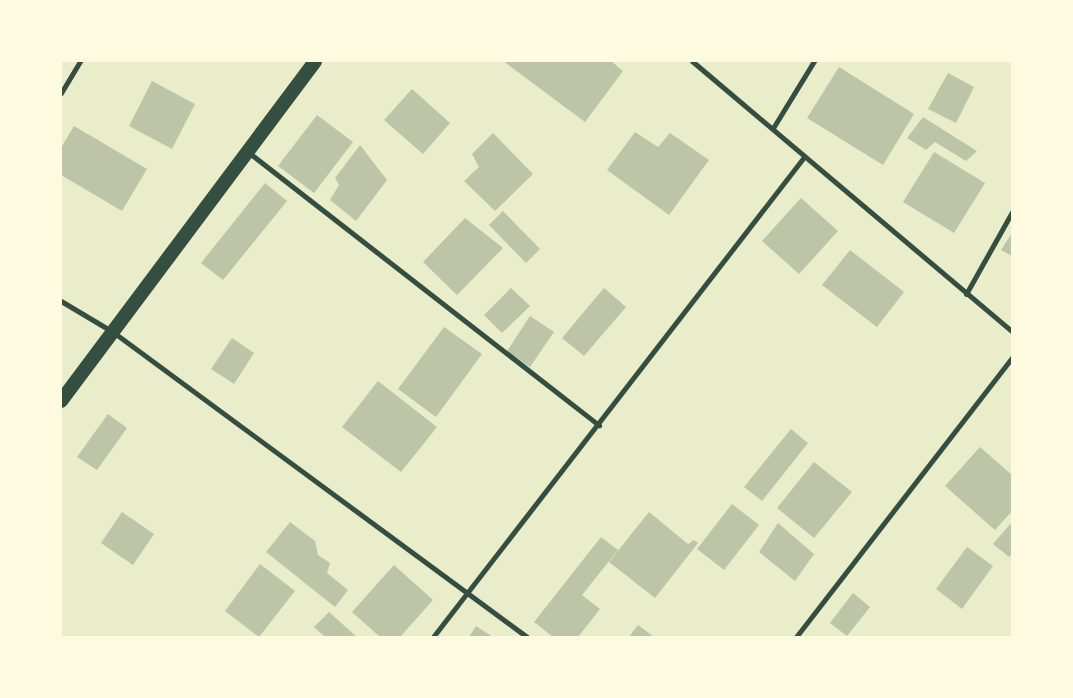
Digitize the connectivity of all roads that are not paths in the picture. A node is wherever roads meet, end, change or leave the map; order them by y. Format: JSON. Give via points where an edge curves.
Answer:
{"nodes":[{"id":1,"x":80,"y":61,"type":"edge"},
{"id":2,"x":315,"y":61,"type":"edge"},
{"id":3,"x":692,"y":61,"type":"edge"},
{"id":4,"x":814,"y":61,"type":"edge"},
{"id":5,"x":61,"y":93,"type":"edge"},
{"id":6,"x":773,"y":128,"type":"junction"},
{"id":7,"x":248,"y":152,"type":"junction"},
{"id":8,"x":804,"y":157,"type":"junction"},
{"id":9,"x":1012,"y":212,"type":"edge"},
{"id":10,"x":966,"y":294,"type":"junction"},
{"id":11,"x":61,"y":301,"type":"edge"},
{"id":12,"x":1012,"y":331,"type":"edge"},
{"id":13,"x":113,"y":332,"type":"junction"},
{"id":14,"x":1012,"y":358,"type":"edge"},
{"id":15,"x":61,"y":401,"type":"edge"},
{"id":16,"x":599,"y":425,"type":"junction"},
{"id":17,"x":466,"y":591,"type":"junction"},
{"id":18,"x":433,"y":637,"type":"edge"},
{"id":19,"x":527,"y":637,"type":"edge"},
{"id":20,"x":796,"y":637,"type":"edge"}],
"edges":[{"from":1,"to":5,"type":"street"},
{"from":2,"to":7,"type":"highway"},
{"from":3,"to":6,"type":"street"},
{"from":4,"to":6,"type":"street"},
{"from":6,"to":8,"type":"street"},
{"from":7,"to":13,"type":"highway"},
{"from":7,"to":16,"type":"street"},
{"from":8,"to":10,"type":"street"},
{"from":8,"to":16,"type":"street"},
{"from":9,"to":10,"type":"street"},
{"from":10,"to":12,"type":"street"},
{"from":11,"to":13,"type":"street"},
{"from":13,"to":15,"type":"highway"},
{"from":13,"to":17,"type":"street"},
{"from":14,"to":20,"type":"street"},
{"from":16,"to":17,"type":"street"},
{"from":17,"to":18,"type":"street"},
{"from":17,"to":19,"type":"street"}]}
